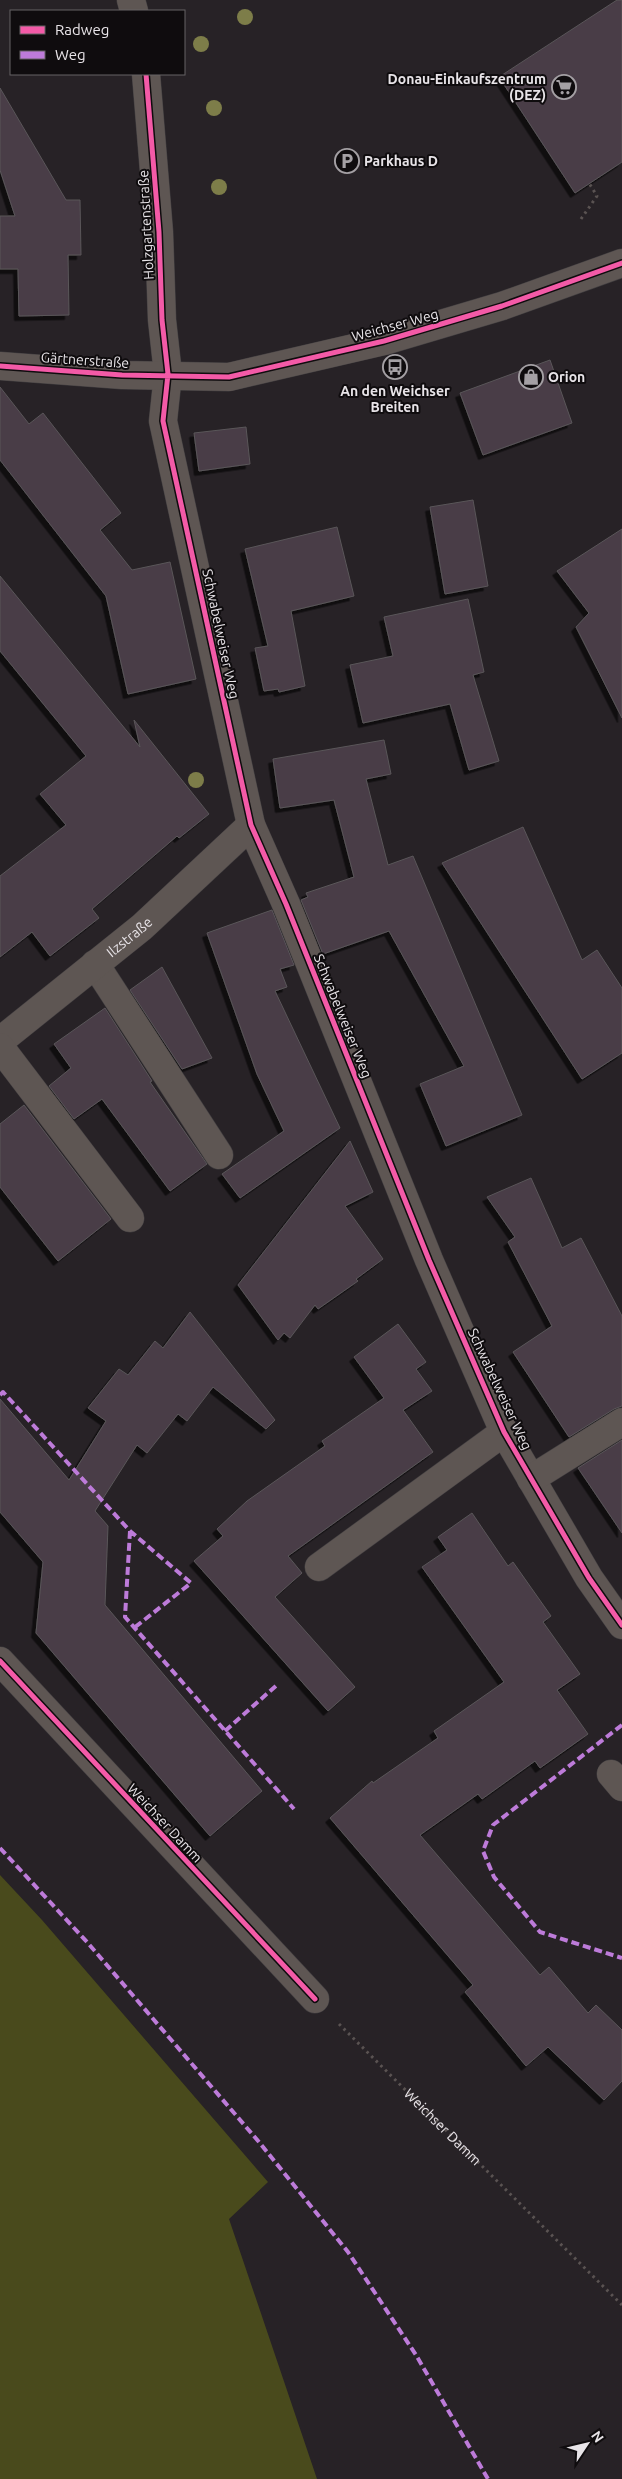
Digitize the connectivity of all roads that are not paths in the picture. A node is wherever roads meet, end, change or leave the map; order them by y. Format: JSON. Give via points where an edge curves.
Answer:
{"nodes":[{"id":1,"x":146,"y":75,"type":"edge"},
{"id":2,"x":622,"y":263,"type":"edge"},
{"id":3,"x":0,"y":366,"type":"edge"},
{"id":4,"x":168,"y":374,"type":"junction"},
{"id":5,"x":251,"y":825,"type":"junction"},
{"id":6,"x":95,"y":964,"type":"junction"},
{"id":7,"x":0,"y":1041,"type":"edge"},
{"id":8,"x":0,"y":1047,"type":"edge"},
{"id":9,"x":219,"y":1156,"type":"dead end"},
{"id":10,"x":130,"y":1218,"type":"dead end"},
{"id":11,"x":622,"y":1422,"type":"edge"},
{"id":12,"x":504,"y":1432,"type":"junction"},
{"id":13,"x":531,"y":1479,"type":"junction"},
{"id":14,"x":319,"y":1567,"type":"dead end"},
{"id":15,"x":614,"y":1596,"type":"edge"},
{"id":16,"x":622,"y":1625,"type":"edge"},
{"id":17,"x":0,"y":1661,"type":"edge"},
{"id":18,"x":314,"y":1999,"type":"road end"}],
"edges":[{"from":1,"to":4,"type":"street","name":"Holzgartenstraße"},
{"from":2,"to":4,"type":"street","name":"Weichser Weg","via":[[502,306],[384,341],[229,377]]},
{"from":3,"to":4,"type":"street","name":"Gärtnerstraße","via":[[122,375]]},
{"from":4,"to":5,"type":"street","name":"Schwabelweiser Weg","via":[[163,421]]},
{"from":5,"to":6,"type":"street","name":"Ilzstraße","via":[[142,927]]},
{"from":5,"to":12,"type":"street","name":"Schwabelweiser Weg","via":[[429,1260]]},
{"from":6,"to":7,"type":"street","name":"Ilzstraße"},
{"from":6,"to":9,"type":"street"},
{"from":8,"to":10,"type":"street"},
{"from":11,"to":13,"type":"street"},
{"from":12,"to":13,"type":"street","name":"Schwabelweiser Weg"},
{"from":12,"to":14,"type":"street"},
{"from":13,"to":15,"type":"street","name":"Schwabelweiser Weg","via":[[589,1578]]},
{"from":15,"to":16,"type":"street","name":"Schwabelweiser Weg"},
{"from":17,"to":18,"type":"street","name":"Weichser Damm"}]}
